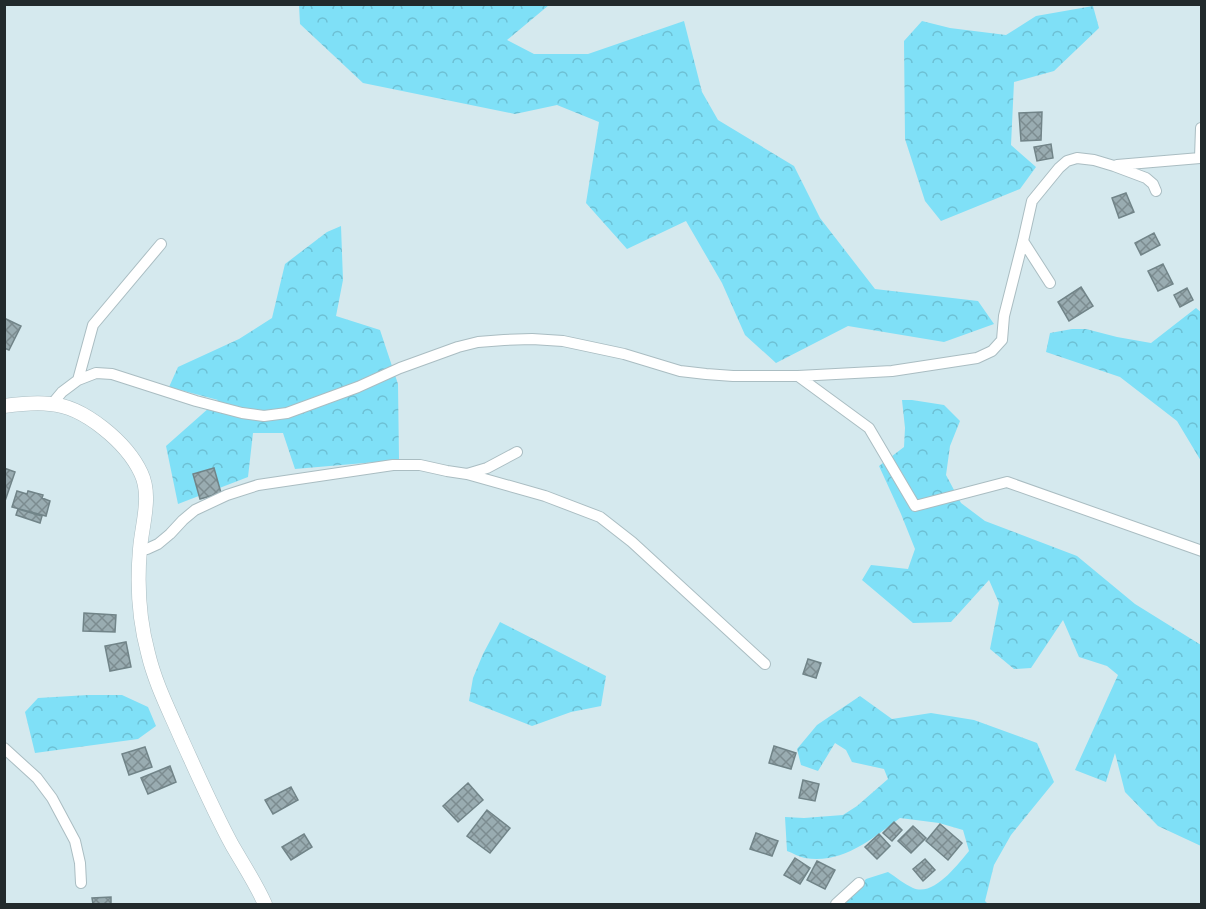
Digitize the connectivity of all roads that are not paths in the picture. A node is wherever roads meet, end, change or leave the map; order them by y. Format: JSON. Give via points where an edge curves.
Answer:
{"nodes":[{"id":1,"x":1201,"y":128,"type":"edge"},
{"id":2,"x":1114,"y":166,"type":"junction"},
{"id":3,"x":1156,"y":191,"type":"dead end"},
{"id":4,"x":1023,"y":242,"type":"junction"},
{"id":5,"x":161,"y":244,"type":"dead end"},
{"id":6,"x":1050,"y":283,"type":"dead end"},
{"id":7,"x":798,"y":376,"type":"junction"},
{"id":8,"x":78,"y":380,"type":"junction"},
{"id":9,"x":52,"y":404,"type":"junction"},
{"id":10,"x":4,"y":406,"type":"edge"},
{"id":11,"x":516,"y":452,"type":"dead end"},
{"id":12,"x":467,"y":474,"type":"junction"},
{"id":13,"x":140,"y":550,"type":"junction"},
{"id":14,"x":1202,"y":551,"type":"edge"},
{"id":15,"x":765,"y":664,"type":"dead end"},
{"id":16,"x":4,"y":748,"type":"edge"},
{"id":17,"x":859,"y":882,"type":"dead end"},
{"id":18,"x":81,"y":883,"type":"dead end"},
{"id":19,"x":265,"y":904,"type":"edge"},
{"id":20,"x":836,"y":904,"type":"edge"}],
"edges":[{"from":1,"to":2,"type":"street","via":[[1200,158]]},
{"from":2,"to":3,"type":"street","via":[[1146,178]]},
{"from":2,"to":4,"type":"street","via":[[1077,158],[1067,161],[1032,201]]},
{"from":4,"to":6,"type":"street"},
{"from":4,"to":7,"type":"street","via":[[1004,316],[1002,340],[992,351],[977,358],[892,371]]},
{"from":5,"to":8,"type":"street","via":[[93,325]]},
{"from":7,"to":8,"type":"street","via":[[680,371],[595,347],[532,339],[458,347],[319,402],[264,416],[196,401],[111,374],[96,373]]},
{"from":7,"to":14,"type":"street","via":[[869,428],[915,506],[1007,482]]},
{"from":8,"to":9,"type":"street"},
{"from":9,"to":10,"type":"main road"},
{"from":9,"to":13,"type":"main road","via":[[89,418],[107,430],[141,473],[147,491]]},
{"from":11,"to":12,"type":"street"},
{"from":12,"to":13,"type":"street","via":[[420,465],[393,465],[258,484],[195,510],[158,544]]},
{"from":12,"to":15,"type":"street","via":[[545,496],[600,517]]},
{"from":13,"to":19,"type":"main road","via":[[142,627],[156,681],[230,842]]},
{"from":16,"to":18,"type":"street","via":[[37,778],[52,798],[75,841]]},
{"from":17,"to":20,"type":"street"}]}
